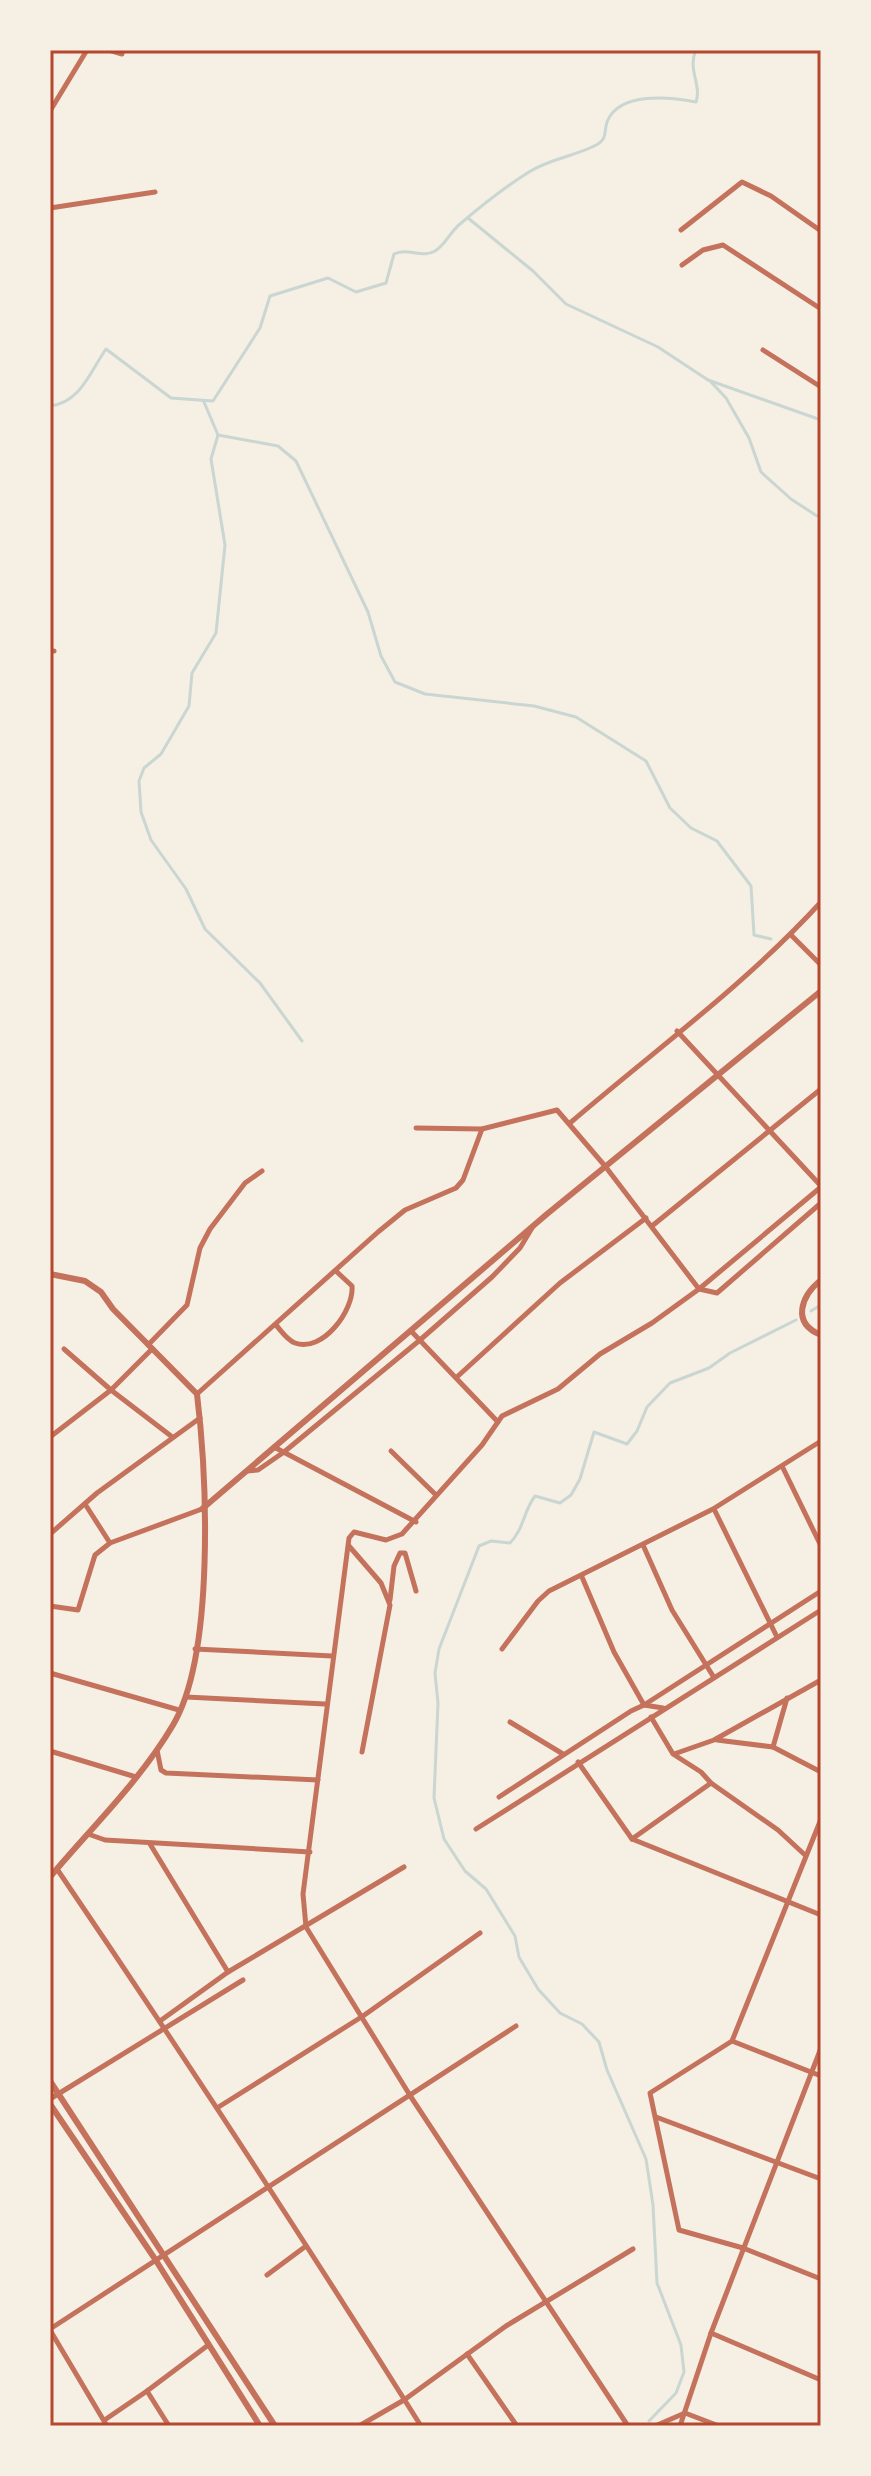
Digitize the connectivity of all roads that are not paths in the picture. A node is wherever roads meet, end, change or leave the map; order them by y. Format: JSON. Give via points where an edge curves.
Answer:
{"nodes":[{"id":1,"x":87,"y":50,"type":"edge"},
{"id":2,"x":109,"y":50,"type":"edge"},
{"id":3,"x":122,"y":54,"type":"dead end"},
{"id":4,"x":50,"y":111,"type":"edge"},
{"id":5,"x":155,"y":192,"type":"dead end"},
{"id":6,"x":50,"y":208,"type":"edge"},
{"id":7,"x":681,"y":230,"type":"dead end"},
{"id":8,"x":821,"y":231,"type":"edge"},
{"id":9,"x":682,"y":265,"type":"dead end"},
{"id":10,"x":821,"y":309,"type":"edge"},
{"id":11,"x":763,"y":350,"type":"dead end"},
{"id":12,"x":821,"y":387,"type":"edge"},
{"id":13,"x":821,"y":902,"type":"edge"},
{"id":14,"x":791,"y":935,"type":"junction"},
{"id":15,"x":821,"y":965,"type":"edge"},
{"id":16,"x":821,"y":991,"type":"edge"},
{"id":17,"x":677,"y":1031,"type":"junction"},
{"id":18,"x":718,"y":1073,"type":"junction"},
{"id":19,"x":821,"y":1089,"type":"edge"},
{"id":20,"x":569,"y":1123,"type":"junction"},
{"id":21,"x":416,"y":1128,"type":"dead end"},
{"id":22,"x":482,"y":1129,"type":"junction"},
{"id":23,"x":772,"y":1132,"type":"junction"},
{"id":24,"x":605,"y":1166,"type":"junction"},
{"id":25,"x":262,"y":1171,"type":"dead end"},
{"id":26,"x":821,"y":1186,"type":"edge"},
{"id":27,"x":821,"y":1203,"type":"edge"},
{"id":28,"x":646,"y":1218,"type":"junction"},
{"id":29,"x":535,"y":1224,"type":"junction"},
{"id":30,"x":652,"y":1226,"type":"junction"},
{"id":31,"x":337,"y":1272,"type":"junction"},
{"id":32,"x":50,"y":1274,"type":"edge"},
{"id":33,"x":821,"y":1280,"type":"edge"},
{"id":34,"x":699,"y":1289,"type":"junction"},
{"id":35,"x":276,"y":1325,"type":"junction"},
{"id":36,"x":412,"y":1332,"type":"junction"},
{"id":37,"x":818,"y":1334,"type":"edge"},
{"id":38,"x":420,"y":1340,"type":"junction"},
{"id":39,"x":150,"y":1347,"type":"junction"},
{"id":40,"x":64,"y":1349,"type":"dead end"},
{"id":41,"x":458,"y":1376,"type":"junction"},
{"id":42,"x":111,"y":1390,"type":"junction"},
{"id":43,"x":197,"y":1394,"type":"junction"},
{"id":44,"x":200,"y":1418,"type":"junction"},
{"id":45,"x":498,"y":1422,"type":"junction"},
{"id":46,"x":171,"y":1436,"type":"junction"},
{"id":47,"x":50,"y":1437,"type":"edge"},
{"id":48,"x":821,"y":1441,"type":"edge"},
{"id":49,"x":274,"y":1447,"type":"junction"},
{"id":50,"x":391,"y":1451,"type":"dead end"},
{"id":51,"x":284,"y":1452,"type":"junction"},
{"id":52,"x":783,"y":1468,"type":"junction"},
{"id":53,"x":246,"y":1471,"type":"junction"},
{"id":54,"x":436,"y":1495,"type":"junction"},
{"id":55,"x":85,"y":1504,"type":"junction"},
{"id":56,"x":202,"y":1509,"type":"junction"},
{"id":57,"x":713,"y":1509,"type":"junction"},
{"id":58,"x":416,"y":1522,"type":"junction"},
{"id":59,"x":50,"y":1534,"type":"edge"},
{"id":60,"x":110,"y":1543,"type":"junction"},
{"id":61,"x":349,"y":1545,"type":"junction"},
{"id":62,"x":643,"y":1545,"type":"junction"},
{"id":63,"x":821,"y":1546,"type":"edge"},
{"id":64,"x":582,"y":1577,"type":"junction"},
{"id":65,"x":416,"y":1591,"type":"dead end"},
{"id":66,"x":821,"y":1591,"type":"edge"},
{"id":67,"x":390,"y":1605,"type":"junction"},
{"id":68,"x":50,"y":1606,"type":"edge"},
{"id":69,"x":821,"y":1610,"type":"edge"},
{"id":70,"x":770,"y":1624,"type":"junction"},
{"id":71,"x":777,"y":1637,"type":"junction"},
{"id":72,"x":195,"y":1649,"type":"junction"},
{"id":73,"x":502,"y":1649,"type":"dead end"},
{"id":74,"x":332,"y":1656,"type":"junction"},
{"id":75,"x":704,"y":1664,"type":"junction"},
{"id":76,"x":50,"y":1673,"type":"edge"},
{"id":77,"x":713,"y":1676,"type":"junction"},
{"id":78,"x":821,"y":1680,"type":"edge"},
{"id":79,"x":186,"y":1697,"type":"junction"},
{"id":80,"x":787,"y":1697,"type":"junction"},
{"id":81,"x":325,"y":1704,"type":"junction"},
{"id":82,"x":644,"y":1705,"type":"junction"},
{"id":83,"x":664,"y":1708,"type":"junction"},
{"id":84,"x":179,"y":1710,"type":"junction"},
{"id":85,"x":651,"y":1717,"type":"junction"},
{"id":86,"x":510,"y":1722,"type":"dead end"},
{"id":87,"x":714,"y":1740,"type":"junction"},
{"id":88,"x":773,"y":1747,"type":"junction"},
{"id":89,"x":157,"y":1749,"type":"junction"},
{"id":90,"x":50,"y":1751,"type":"edge"},
{"id":91,"x":362,"y":1752,"type":"dead end"},
{"id":92,"x":563,"y":1754,"type":"junction"},
{"id":93,"x":673,"y":1754,"type":"junction"},
{"id":94,"x":578,"y":1762,"type":"junction"},
{"id":95,"x":821,"y":1772,"type":"edge"},
{"id":96,"x":136,"y":1777,"type":"junction"},
{"id":97,"x":318,"y":1780,"type":"junction"},
{"id":98,"x":711,"y":1783,"type":"junction"},
{"id":99,"x":499,"y":1797,"type":"dead end"},
{"id":100,"x":821,"y":1819,"type":"edge"},
{"id":101,"x":476,"y":1829,"type":"dead end"},
{"id":102,"x":87,"y":1833,"type":"junction"},
{"id":103,"x":632,"y":1839,"type":"junction"},
{"id":104,"x":150,"y":1843,"type":"junction"},
{"id":105,"x":310,"y":1852,"type":"junction"},
{"id":106,"x":805,"y":1855,"type":"junction"},
{"id":107,"x":404,"y":1867,"type":"dead end"},
{"id":108,"x":57,"y":1869,"type":"junction"},
{"id":109,"x":50,"y":1877,"type":"edge"},
{"id":110,"x":786,"y":1901,"type":"junction"},
{"id":111,"x":821,"y":1915,"type":"edge"},
{"id":112,"x":306,"y":1927,"type":"junction"},
{"id":113,"x":480,"y":1933,"type":"dead end"},
{"id":114,"x":228,"y":1972,"type":"junction"},
{"id":115,"x":243,"y":1980,"type":"dead end"},
{"id":116,"x":363,"y":2016,"type":"junction"},
{"id":117,"x":162,"y":2024,"type":"junction"},
{"id":118,"x":516,"y":2026,"type":"dead end"},
{"id":119,"x":732,"y":2041,"type":"junction"},
{"id":120,"x":821,"y":2048,"type":"edge"},
{"id":121,"x":812,"y":2072,"type":"junction"},
{"id":122,"x":821,"y":2076,"type":"edge"},
{"id":123,"x":50,"y":2081,"type":"edge"},
{"id":124,"x":60,"y":2095,"type":"junction"},
{"id":125,"x":411,"y":2097,"type":"junction"},
{"id":126,"x":50,"y":2101,"type":"edge"},
{"id":127,"x":217,"y":2108,"type":"junction"},
{"id":128,"x":656,"y":2117,"type":"junction"},
{"id":129,"x":81,"y":2126,"type":"junction"},
{"id":130,"x":70,"y":2133,"type":"junction"},
{"id":131,"x":775,"y":2162,"type":"junction"},
{"id":132,"x":821,"y":2179,"type":"edge"},
{"id":133,"x":269,"y":2188,"type":"junction"},
{"id":134,"x":306,"y":2246,"type":"junction"},
{"id":135,"x":743,"y":2248,"type":"junction"},
{"id":136,"x":633,"y":2249,"type":"dead end"},
{"id":137,"x":164,"y":2254,"type":"junction"},
{"id":138,"x":155,"y":2259,"type":"junction"},
{"id":139,"x":267,"y":2275,"type":"dead end"},
{"id":140,"x":821,"y":2279,"type":"edge"},
{"id":141,"x":546,"y":2305,"type":"junction"},
{"id":142,"x":50,"y":2329,"type":"edge"},
{"id":143,"x":711,"y":2333,"type":"junction"},
{"id":144,"x":207,"y":2346,"type":"junction"},
{"id":145,"x":467,"y":2354,"type":"junction"},
{"id":146,"x":821,"y":2380,"type":"edge"},
{"id":147,"x":147,"y":2391,"type":"junction"},
{"id":148,"x":404,"y":2400,"type":"junction"},
{"id":149,"x":685,"y":2413,"type":"junction"},
{"id":150,"x":106,"y":2422,"type":"edge"},
{"id":151,"x":169,"y":2426,"type":"edge"},
{"id":152,"x":260,"y":2426,"type":"edge"},
{"id":153,"x":275,"y":2426,"type":"edge"},
{"id":154,"x":359,"y":2426,"type":"edge"},
{"id":155,"x":421,"y":2426,"type":"edge"},
{"id":156,"x":517,"y":2426,"type":"edge"},
{"id":157,"x":628,"y":2426,"type":"edge"},
{"id":158,"x":655,"y":2426,"type":"edge"},
{"id":159,"x":680,"y":2426,"type":"edge"},
{"id":160,"x":719,"y":2426,"type":"edge"}],
"edges":[{"from":1,"to":4,"type":"street"},
{"from":2,"to":3,"type":"street"},
{"from":5,"to":6,"type":"street"},
{"from":7,"to":8,"type":"street","via":[[742,182]]},
{"from":9,"to":10,"type":"street","via":[[703,250],[723,245]]},
{"from":11,"to":12,"type":"street"},
{"from":13,"to":14,"type":"street"},
{"from":14,"to":15,"type":"street"},
{"from":14,"to":17,"type":"street"},
{"from":16,"to":18,"type":"street"},
{"from":17,"to":18,"type":"street"},
{"from":17,"to":20,"type":"street"},
{"from":18,"to":23,"type":"street"},
{"from":18,"to":24,"type":"street"},
{"from":19,"to":23,"type":"street"},
{"from":20,"to":22,"type":"street","via":[[552,1109]]},
{"from":20,"to":24,"type":"street"},
{"from":21,"to":22,"type":"street"},
{"from":22,"to":31,"type":"street","via":[[456,1188],[405,1210]]},
{"from":23,"to":26,"type":"street"},
{"from":23,"to":30,"type":"street"},
{"from":24,"to":28,"type":"street"},
{"from":24,"to":29,"type":"street"},
{"from":25,"to":39,"type":"street","via":[[245,1183],[210,1229],[200,1248],[187,1305]]},
{"from":26,"to":34,"type":"street"},
{"from":27,"to":34,"type":"street","via":[[717,1293]]},
{"from":28,"to":30,"type":"street"},
{"from":28,"to":41,"type":"street","via":[[560,1283]]},
{"from":29,"to":36,"type":"street"},
{"from":29,"to":38,"type":"street","via":[[492,1277]]},
{"from":30,"to":34,"type":"street"},
{"from":31,"to":35,"type":"street"},
{"from":31,"to":35,"type":"street","via":[[352,1286],[353,1297],[347,1311],[318,1341],[294,1342]]},
{"from":32,"to":39,"type":"street","via":[[92,1285]]},
{"from":33,"to":37,"type":"street","via":[[806,1295],[800,1313]]},
{"from":34,"to":45,"type":"street","via":[[600,1354],[558,1389]]},
{"from":35,"to":43,"type":"street"},
{"from":36,"to":38,"type":"street"},
{"from":36,"to":49,"type":"street"},
{"from":38,"to":41,"type":"street"},
{"from":38,"to":51,"type":"street"},
{"from":39,"to":42,"type":"street"},
{"from":39,"to":43,"type":"street"},
{"from":40,"to":42,"type":"street"},
{"from":41,"to":45,"type":"street"},
{"from":42,"to":46,"type":"street"},
{"from":42,"to":47,"type":"street"},
{"from":43,"to":44,"type":"street"},
{"from":44,"to":46,"type":"street"},
{"from":44,"to":56,"type":"street"},
{"from":45,"to":54,"type":"street"},
{"from":46,"to":55,"type":"street"},
{"from":48,"to":52,"type":"street"},
{"from":49,"to":51,"type":"street"},
{"from":49,"to":53,"type":"street"},
{"from":50,"to":54,"type":"street"},
{"from":51,"to":53,"type":"street","via":[[258,1470]]},
{"from":51,"to":58,"type":"street"},
{"from":52,"to":57,"type":"street"},
{"from":52,"to":63,"type":"street"},
{"from":53,"to":56,"type":"street"},
{"from":54,"to":58,"type":"street"},
{"from":55,"to":59,"type":"street"},
{"from":55,"to":60,"type":"street"},
{"from":56,"to":60,"type":"street"},
{"from":56,"to":72,"type":"street"},
{"from":57,"to":62,"type":"street"},
{"from":57,"to":70,"type":"street"},
{"from":58,"to":61,"type":"street","via":[[386,1540],[354,1532]]},
{"from":60,"to":68,"type":"street","via":[[95,1555],[78,1610]]},
{"from":61,"to":67,"type":"street","via":[[381,1583]]},
{"from":61,"to":74,"type":"street"},
{"from":62,"to":64,"type":"street"},
{"from":62,"to":75,"type":"street"},
{"from":64,"to":73,"type":"street","via":[[549,1591]]},
{"from":64,"to":82,"type":"street"},
{"from":65,"to":67,"type":"street","via":[[410,1561],[400,1553]]},
{"from":66,"to":70,"type":"street"},
{"from":67,"to":91,"type":"street"},
{"from":69,"to":71,"type":"street"},
{"from":70,"to":71,"type":"street"},
{"from":70,"to":75,"type":"street"},
{"from":71,"to":77,"type":"street"},
{"from":72,"to":74,"type":"street"},
{"from":72,"to":79,"type":"street"},
{"from":74,"to":81,"type":"street"},
{"from":75,"to":77,"type":"street"},
{"from":75,"to":82,"type":"street"},
{"from":76,"to":84,"type":"street"},
{"from":77,"to":83,"type":"street"},
{"from":78,"to":80,"type":"street"},
{"from":79,"to":81,"type":"street"},
{"from":79,"to":84,"type":"street"},
{"from":80,"to":87,"type":"street"},
{"from":80,"to":88,"type":"street"},
{"from":81,"to":97,"type":"street"},
{"from":82,"to":83,"type":"street"},
{"from":82,"to":92,"type":"street"},
{"from":83,"to":85,"type":"street"},
{"from":84,"to":89,"type":"street"},
{"from":85,"to":93,"type":"street"},
{"from":85,"to":94,"type":"street"},
{"from":86,"to":92,"type":"street"},
{"from":87,"to":88,"type":"street"},
{"from":87,"to":93,"type":"street"},
{"from":88,"to":95,"type":"street"},
{"from":89,"to":96,"type":"street"},
{"from":89,"to":97,"type":"street","via":[[166,1773]]},
{"from":90,"to":96,"type":"street"},
{"from":92,"to":99,"type":"street"},
{"from":93,"to":98,"type":"street"},
{"from":94,"to":101,"type":"street"},
{"from":94,"to":103,"type":"street"},
{"from":96,"to":102,"type":"street"},
{"from":97,"to":105,"type":"street"},
{"from":98,"to":103,"type":"street"},
{"from":98,"to":106,"type":"street"},
{"from":100,"to":106,"type":"street"},
{"from":102,"to":104,"type":"street","via":[[105,1840]]},
{"from":102,"to":108,"type":"street"},
{"from":103,"to":110,"type":"street"},
{"from":104,"to":105,"type":"street"},
{"from":104,"to":114,"type":"street"},
{"from":105,"to":112,"type":"street","via":[[303,1894]]},
{"from":106,"to":110,"type":"street"},
{"from":107,"to":112,"type":"street"},
{"from":108,"to":109,"type":"street"},
{"from":108,"to":117,"type":"street"},
{"from":110,"to":111,"type":"street"},
{"from":110,"to":119,"type":"street"},
{"from":112,"to":114,"type":"street"},
{"from":112,"to":116,"type":"street"},
{"from":113,"to":116,"type":"street"},
{"from":114,"to":117,"type":"street"},
{"from":115,"to":117,"type":"street"},
{"from":116,"to":125,"type":"street"},
{"from":116,"to":127,"type":"street"},
{"from":117,"to":124,"type":"street"},
{"from":117,"to":127,"type":"street"},
{"from":118,"to":125,"type":"street"},
{"from":119,"to":121,"type":"street"},
{"from":119,"to":128,"type":"street","via":[[650,2089]]},
{"from":120,"to":121,"type":"street"},
{"from":121,"to":122,"type":"street"},
{"from":121,"to":131,"type":"street"},
{"from":123,"to":124,"type":"street"},
{"from":124,"to":126,"type":"street"},
{"from":124,"to":129,"type":"street"},
{"from":125,"to":133,"type":"street"},
{"from":125,"to":141,"type":"street"},
{"from":126,"to":130,"type":"street"},
{"from":127,"to":133,"type":"street"},
{"from":128,"to":131,"type":"street"},
{"from":128,"to":135,"type":"street","via":[[679,2230]]},
{"from":129,"to":130,"type":"street"},
{"from":129,"to":137,"type":"street"},
{"from":130,"to":138,"type":"street"},
{"from":131,"to":132,"type":"street"},
{"from":131,"to":135,"type":"street"},
{"from":133,"to":134,"type":"street"},
{"from":133,"to":137,"type":"street"},
{"from":134,"to":139,"type":"street"},
{"from":134,"to":148,"type":"street"},
{"from":135,"to":140,"type":"street"},
{"from":135,"to":143,"type":"street"},
{"from":136,"to":141,"type":"street"},
{"from":137,"to":138,"type":"street"},
{"from":137,"to":153,"type":"street"},
{"from":138,"to":142,"type":"street"},
{"from":138,"to":144,"type":"street"},
{"from":141,"to":145,"type":"street"},
{"from":141,"to":157,"type":"street"},
{"from":142,"to":150,"type":"street"},
{"from":143,"to":146,"type":"street"},
{"from":143,"to":149,"type":"street"},
{"from":144,"to":147,"type":"street"},
{"from":144,"to":152,"type":"street"},
{"from":145,"to":148,"type":"street"},
{"from":145,"to":156,"type":"street"},
{"from":147,"to":150,"type":"street"},
{"from":147,"to":151,"type":"street"},
{"from":148,"to":154,"type":"street"},
{"from":148,"to":155,"type":"street"},
{"from":149,"to":158,"type":"street"},
{"from":149,"to":159,"type":"street"},
{"from":149,"to":160,"type":"street"}]}
